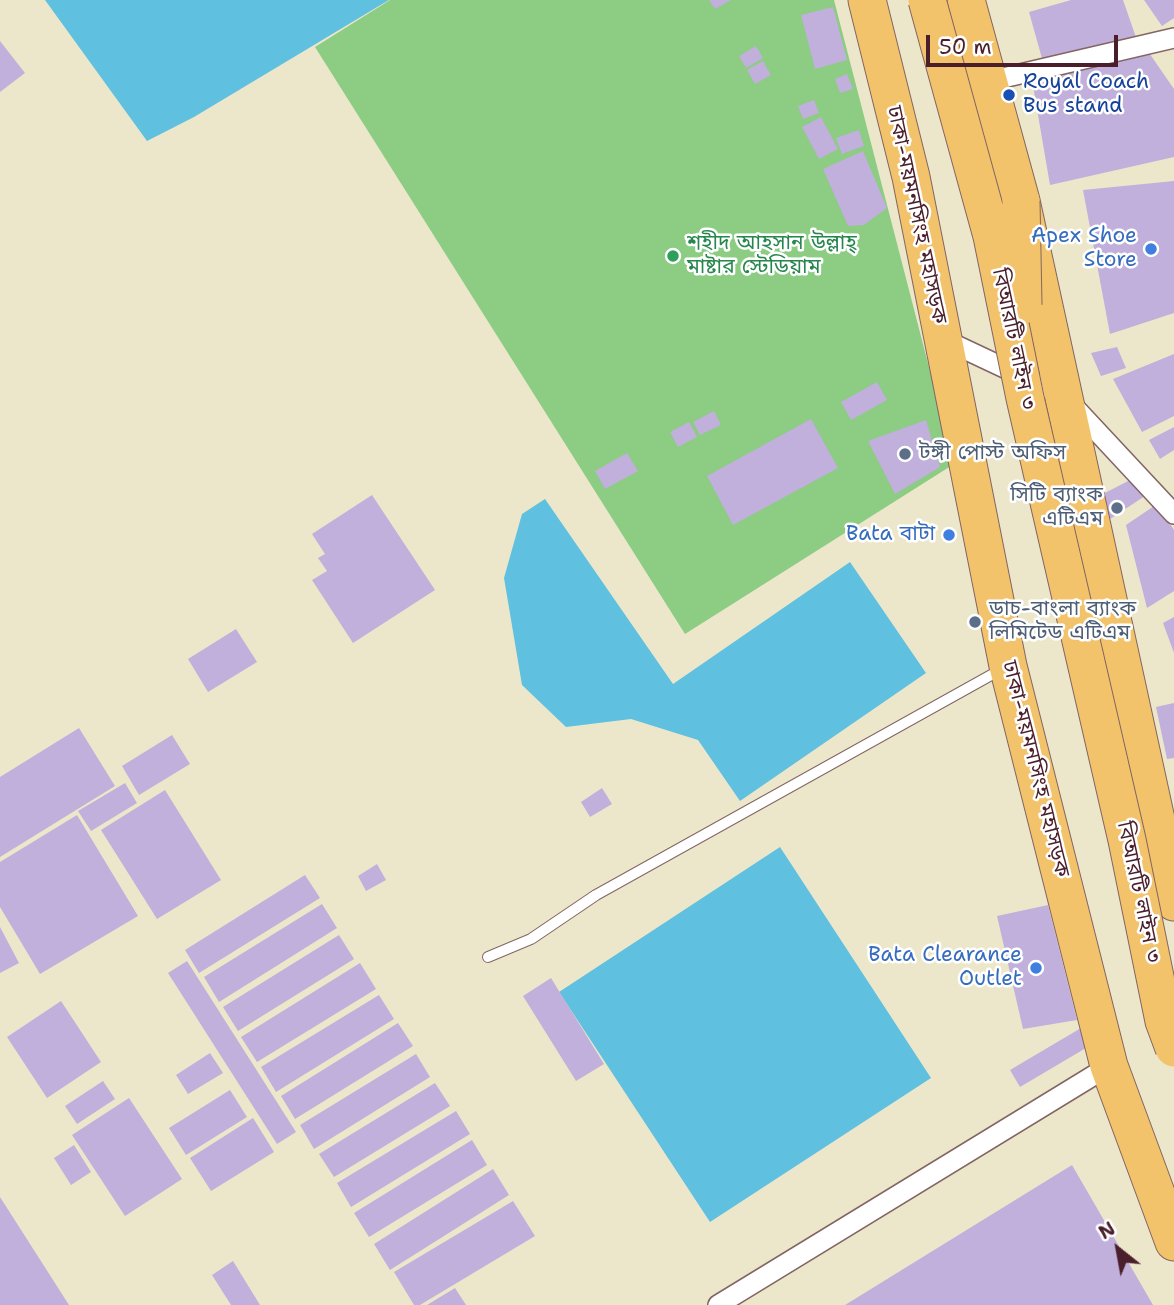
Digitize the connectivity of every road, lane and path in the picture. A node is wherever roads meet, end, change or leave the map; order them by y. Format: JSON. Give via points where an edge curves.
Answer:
{"nodes":[{"id":1,"x":867,"y":0,"type":"edge"},
{"id":2,"x":927,"y":0,"type":"edge"},
{"id":3,"x":966,"y":0,"type":"edge"},
{"id":4,"x":1174,"y":38,"type":"edge"},
{"id":5,"x":990,"y":81,"type":"junction"},
{"id":6,"x":1021,"y":201,"type":"junction"},
{"id":7,"x":943,"y":339,"type":"junction"},
{"id":8,"x":1064,"y":396,"type":"junction"},
{"id":9,"x":1025,"y":398,"type":"junction"},
{"id":10,"x":1174,"y":514,"type":"edge"},
{"id":11,"x":1008,"y":666,"type":"junction"},
{"id":12,"x":1174,"y":902,"type":"edge"},
{"id":13,"x":488,"y":957,"type":"dead end"},
{"id":14,"x":1174,"y":1048,"type":"edge"},
{"id":15,"x":1109,"y":1066,"type":"junction"},
{"id":16,"x":1174,"y":1242,"type":"edge"},
{"id":17,"x":718,"y":1305,"type":"edge"}],
"edges":[{"from":1,"to":7,"type":"highway","name":"ঢাকা-ময়মনসিংহ মহাসড়ক","via":[[911,177]]},
{"from":2,"to":9,"type":"highway","name":"বিআরটি লাইন ৩","bridge":true,"via":[[992,236]]},
{"from":3,"to":5,"type":"highway"},
{"from":4,"to":5,"type":"street"},
{"from":5,"to":6,"type":"highway"},
{"from":6,"to":8,"type":"highway"},
{"from":6,"to":9,"type":"highway","bridge":true},
{"from":7,"to":8,"type":"street"},
{"from":7,"to":11,"type":"highway","name":"ঢাকা-ময়মনসিংহ মহাসড়ক"},
{"from":8,"to":10,"type":"street"},
{"from":8,"to":12,"type":"highway"},
{"from":9,"to":14,"type":"highway","name":"বিআরটি লাইন ৩","bridge":true,"via":[[1164,1021]]},
{"from":11,"to":13,"type":"lane","via":[[596,895],[531,939]]},
{"from":11,"to":15,"type":"highway","name":"ঢাকা-ময়মনসিংহ মহাসড়ক"},
{"from":15,"to":16,"type":"highway","name":"ঢাকা-ময়মনসিংহ মহাসড়ক"},
{"from":15,"to":17,"type":"street"}]}
